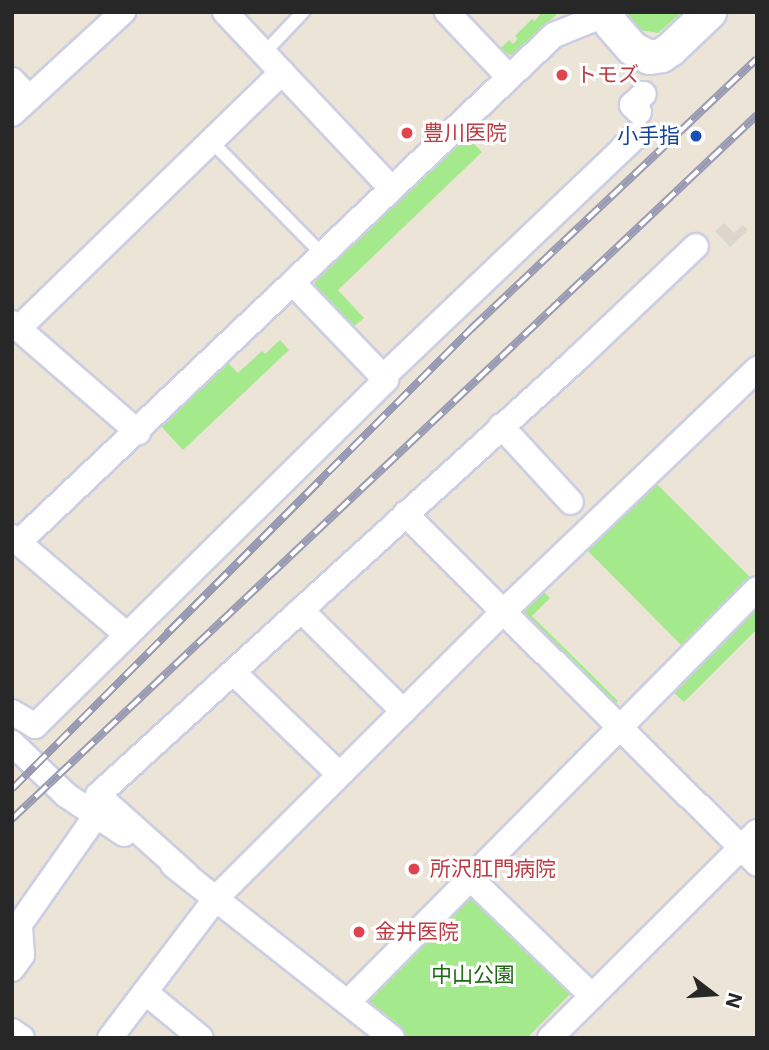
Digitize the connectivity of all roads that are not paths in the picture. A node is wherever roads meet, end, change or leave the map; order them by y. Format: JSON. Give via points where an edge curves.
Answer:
{"nodes":[{"id":1,"x":123,"y":12,"type":"edge"},
{"id":2,"x":225,"y":12,"type":"edge"},
{"id":3,"x":303,"y":12,"type":"edge"},
{"id":4,"x":447,"y":12,"type":"edge"},
{"id":5,"x":709,"y":12,"type":"edge"},
{"id":6,"x":606,"y":13,"type":"edge"},
{"id":7,"x":264,"y":53,"type":"junction"},
{"id":8,"x":282,"y":72,"type":"junction"},
{"id":9,"x":509,"y":77,"type":"junction"},
{"id":10,"x":18,"y":97,"type":"edge"},
{"id":11,"x":641,"y":113,"type":"dead end"},
{"id":12,"x":211,"y":141,"type":"junction"},
{"id":13,"x":392,"y":189,"type":"junction"},
{"id":14,"x":696,"y":246,"type":"dead end"},
{"id":15,"x":323,"y":255,"type":"junction"},
{"id":16,"x":293,"y":283,"type":"junction"},
{"id":17,"x":15,"y":326,"type":"edge"},
{"id":18,"x":757,"y":369,"type":"edge"},
{"id":19,"x":383,"y":377,"type":"junction"},
{"id":20,"x":501,"y":426,"type":"junction"},
{"id":21,"x":138,"y":432,"type":"junction"},
{"id":22,"x":571,"y":502,"type":"dead end"},
{"id":23,"x":405,"y":514,"type":"junction"},
{"id":24,"x":16,"y":539,"type":"edge"},
{"id":25,"x":757,"y":589,"type":"edge"},
{"id":26,"x":301,"y":610,"type":"junction"},
{"id":27,"x":503,"y":612,"type":"junction"},
{"id":28,"x":127,"y":635,"type":"junction"},
{"id":29,"x":234,"y":673,"type":"junction"},
{"id":30,"x":403,"y":711,"type":"junction"},
{"id":31,"x":12,"y":712,"type":"edge"},
{"id":32,"x":619,"y":727,"type":"junction"},
{"id":33,"x":12,"y":743,"type":"edge"},
{"id":34,"x":339,"y":774,"type":"junction"},
{"id":35,"x":96,"y":816,"type":"junction"},
{"id":36,"x":752,"y":847,"type":"edge"},
{"id":37,"x":186,"y":874,"type":"junction"},
{"id":38,"x":470,"y":878,"type":"junction"},
{"id":39,"x":217,"y":897,"type":"junction"},
{"id":40,"x":12,"y":969,"type":"edge"},
{"id":41,"x":145,"y":992,"type":"junction"},
{"id":42,"x":592,"y":996,"type":"junction"},
{"id":43,"x":348,"y":1002,"type":"junction"},
{"id":44,"x":12,"y":1031,"type":"edge"},
{"id":45,"x":391,"y":1037,"type":"edge"},
{"id":46,"x":22,"y":1038,"type":"edge"},
{"id":47,"x":110,"y":1038,"type":"edge"},
{"id":48,"x":201,"y":1038,"type":"edge"},
{"id":49,"x":550,"y":1038,"type":"edge"}],
"edges":[{"from":1,"to":10,"type":"street"},
{"from":2,"to":7,"type":"street"},
{"from":3,"to":7,"type":"lane"},
{"from":4,"to":9,"type":"street"},
{"from":5,"to":6,"type":"street","via":[[670,49],[649,57],[632,48]]},
{"from":6,"to":9,"type":"street","via":[[554,35]]},
{"from":7,"to":8,"type":"street"},
{"from":8,"to":12,"type":"street"},
{"from":8,"to":13,"type":"street"},
{"from":9,"to":13,"type":"street"},
{"from":11,"to":19,"type":"street"},
{"from":12,"to":15,"type":"lane"},
{"from":12,"to":17,"type":"street"},
{"from":13,"to":15,"type":"street"},
{"from":14,"to":20,"type":"street"},
{"from":15,"to":16,"type":"street"},
{"from":16,"to":19,"type":"street"},
{"from":16,"to":21,"type":"street"},
{"from":17,"to":21,"type":"street"},
{"from":18,"to":27,"type":"street"},
{"from":19,"to":28,"type":"street","via":[[386,380]]},
{"from":20,"to":22,"type":"street"},
{"from":20,"to":23,"type":"street"},
{"from":21,"to":24,"type":"street"},
{"from":23,"to":26,"type":"street"},
{"from":23,"to":27,"type":"street"},
{"from":24,"to":28,"type":"street"},
{"from":25,"to":32,"type":"street"},
{"from":26,"to":29,"type":"street"},
{"from":26,"to":30,"type":"street"},
{"from":27,"to":30,"type":"street"},
{"from":27,"to":32,"type":"street"},
{"from":28,"to":31,"type":"street","via":[[35,726]]},
{"from":29,"to":34,"type":"street"},
{"from":29,"to":37,"type":"street","via":[[98,795]]},
{"from":30,"to":34,"type":"street"},
{"from":32,"to":36,"type":"street"},
{"from":32,"to":38,"type":"street"},
{"from":33,"to":35,"type":"street","via":[[51,783]]},
{"from":34,"to":39,"type":"street"},
{"from":35,"to":37,"type":"street"},
{"from":35,"to":40,"type":"street","via":[[20,924],[22,955]]},
{"from":36,"to":42,"type":"street"},
{"from":37,"to":39,"type":"street"},
{"from":38,"to":42,"type":"street"},
{"from":38,"to":43,"type":"street"},
{"from":39,"to":41,"type":"street"},
{"from":39,"to":43,"type":"street"},
{"from":41,"to":47,"type":"street"},
{"from":41,"to":48,"type":"street"},
{"from":42,"to":49,"type":"street"},
{"from":43,"to":45,"type":"street"},
{"from":44,"to":46,"type":"street"}]}
